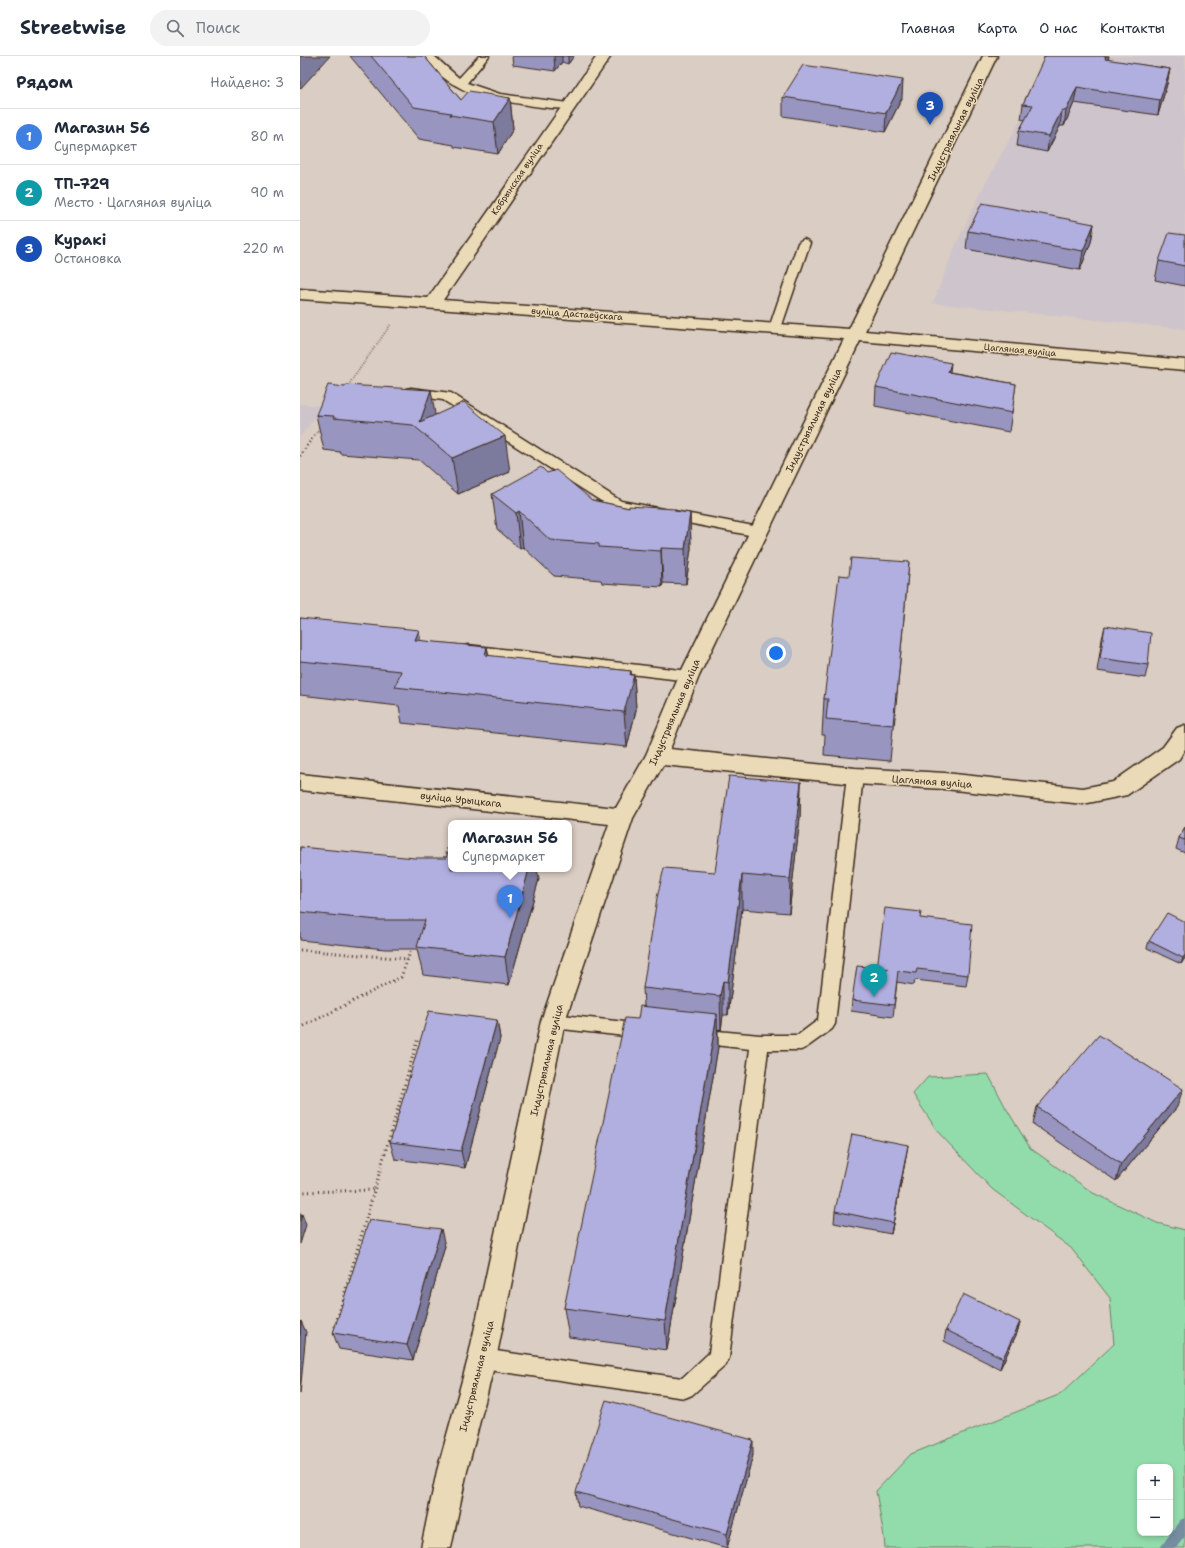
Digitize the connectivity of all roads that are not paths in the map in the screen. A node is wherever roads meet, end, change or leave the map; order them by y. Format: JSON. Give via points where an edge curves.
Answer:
{"nodes":[{"id":1,"x":428,"y":56,"type":"edge"},
{"id":2,"x":484,"y":56,"type":"edge"},
{"id":3,"x":604,"y":56,"type":"edge"},
{"id":4,"x":990,"y":56,"type":"edge"},
{"id":5,"x":460,"y":84,"type":"junction"},
{"id":6,"x":568,"y":106,"type":"junction"},
{"id":7,"x":804,"y":243,"type":"dead end"},
{"id":8,"x":300,"y":294,"type":"edge"},
{"id":9,"x":432,"y":304,"type":"junction"},
{"id":10,"x":775,"y":328,"type":"junction"},
{"id":11,"x":855,"y":335,"type":"junction"},
{"id":12,"x":1185,"y":365,"type":"edge"},
{"id":13,"x":401,"y":390,"type":"edge"},
{"id":14,"x":758,"y":532,"type":"junction"},
{"id":15,"x":451,"y":648,"type":"edge"},
{"id":16,"x":689,"y":676,"type":"junction"},
{"id":17,"x":1185,"y":733,"type":"edge"},
{"id":18,"x":658,"y":756,"type":"junction"},
{"id":19,"x":855,"y":776,"type":"junction"},
{"id":20,"x":300,"y":782,"type":"edge"},
{"id":21,"x":622,"y":816,"type":"junction"},
{"id":22,"x":553,"y":1022,"type":"junction"},
{"id":23,"x":656,"y":1032,"type":"edge"},
{"id":24,"x":680,"y":1035,"type":"edge"},
{"id":25,"x":760,"y":1043,"type":"junction"},
{"id":26,"x":482,"y":1359,"type":"junction"},
{"id":27,"x":436,"y":1548,"type":"edge"}],
"edges":[{"from":1,"to":5,"type":"lane"},
{"from":2,"to":5,"type":"lane"},
{"from":3,"to":6,"type":"street","name":"Кобрынская вуліца"},
{"from":4,"to":11,"type":"street","name":"Індустрыяльная вуліца"},
{"from":5,"to":6,"type":"lane","via":[[488,94]]},
{"from":6,"to":9,"type":"street","name":"Кобрынская вуліца"},
{"from":7,"to":10,"type":"lane"},
{"from":8,"to":9,"type":"street","name":"вуліца Дастаеўскага"},
{"from":9,"to":10,"type":"street","name":"вуліца Дастаеўскага"},
{"from":10,"to":11,"type":"street","name":"вуліца Дастаеўскага"},
{"from":11,"to":12,"type":"street","name":"Цагляная вуліца"},
{"from":11,"to":14,"type":"street","name":"Індустрыяльная вуліца"},
{"from":13,"to":14,"type":"lane","via":[[446,396],[617,505]]},
{"from":14,"to":16,"type":"street","name":"Індустрыяльная вуліца"},
{"from":15,"to":16,"type":"lane"},
{"from":16,"to":18,"type":"street","name":"Індустрыяльная вуліца"},
{"from":17,"to":19,"type":"street","name":"Цагляная вуліца","via":[[1171,753],[1119,789],[1083,796],[945,781]]},
{"from":18,"to":19,"type":"street","name":"Цагляная вуліца"},
{"from":18,"to":21,"type":"street","name":"Індустрыяльная вуліца"},
{"from":19,"to":25,"type":"lane","via":[[826,1024],[801,1042]]},
{"from":20,"to":21,"type":"street","name":"вуліца Урыцкага"},
{"from":21,"to":22,"type":"street","name":"Індустрыяльная вуліца"},
{"from":22,"to":23,"type":"lane"},
{"from":22,"to":26,"type":"street","name":"Індустрыяльная вуліца"},
{"from":24,"to":25,"type":"lane"},
{"from":25,"to":26,"type":"lane","via":[[719,1358],[685,1388]]},
{"from":26,"to":27,"type":"street","name":"Індустрыяльная вуліца","via":[[452,1472]]}]}
